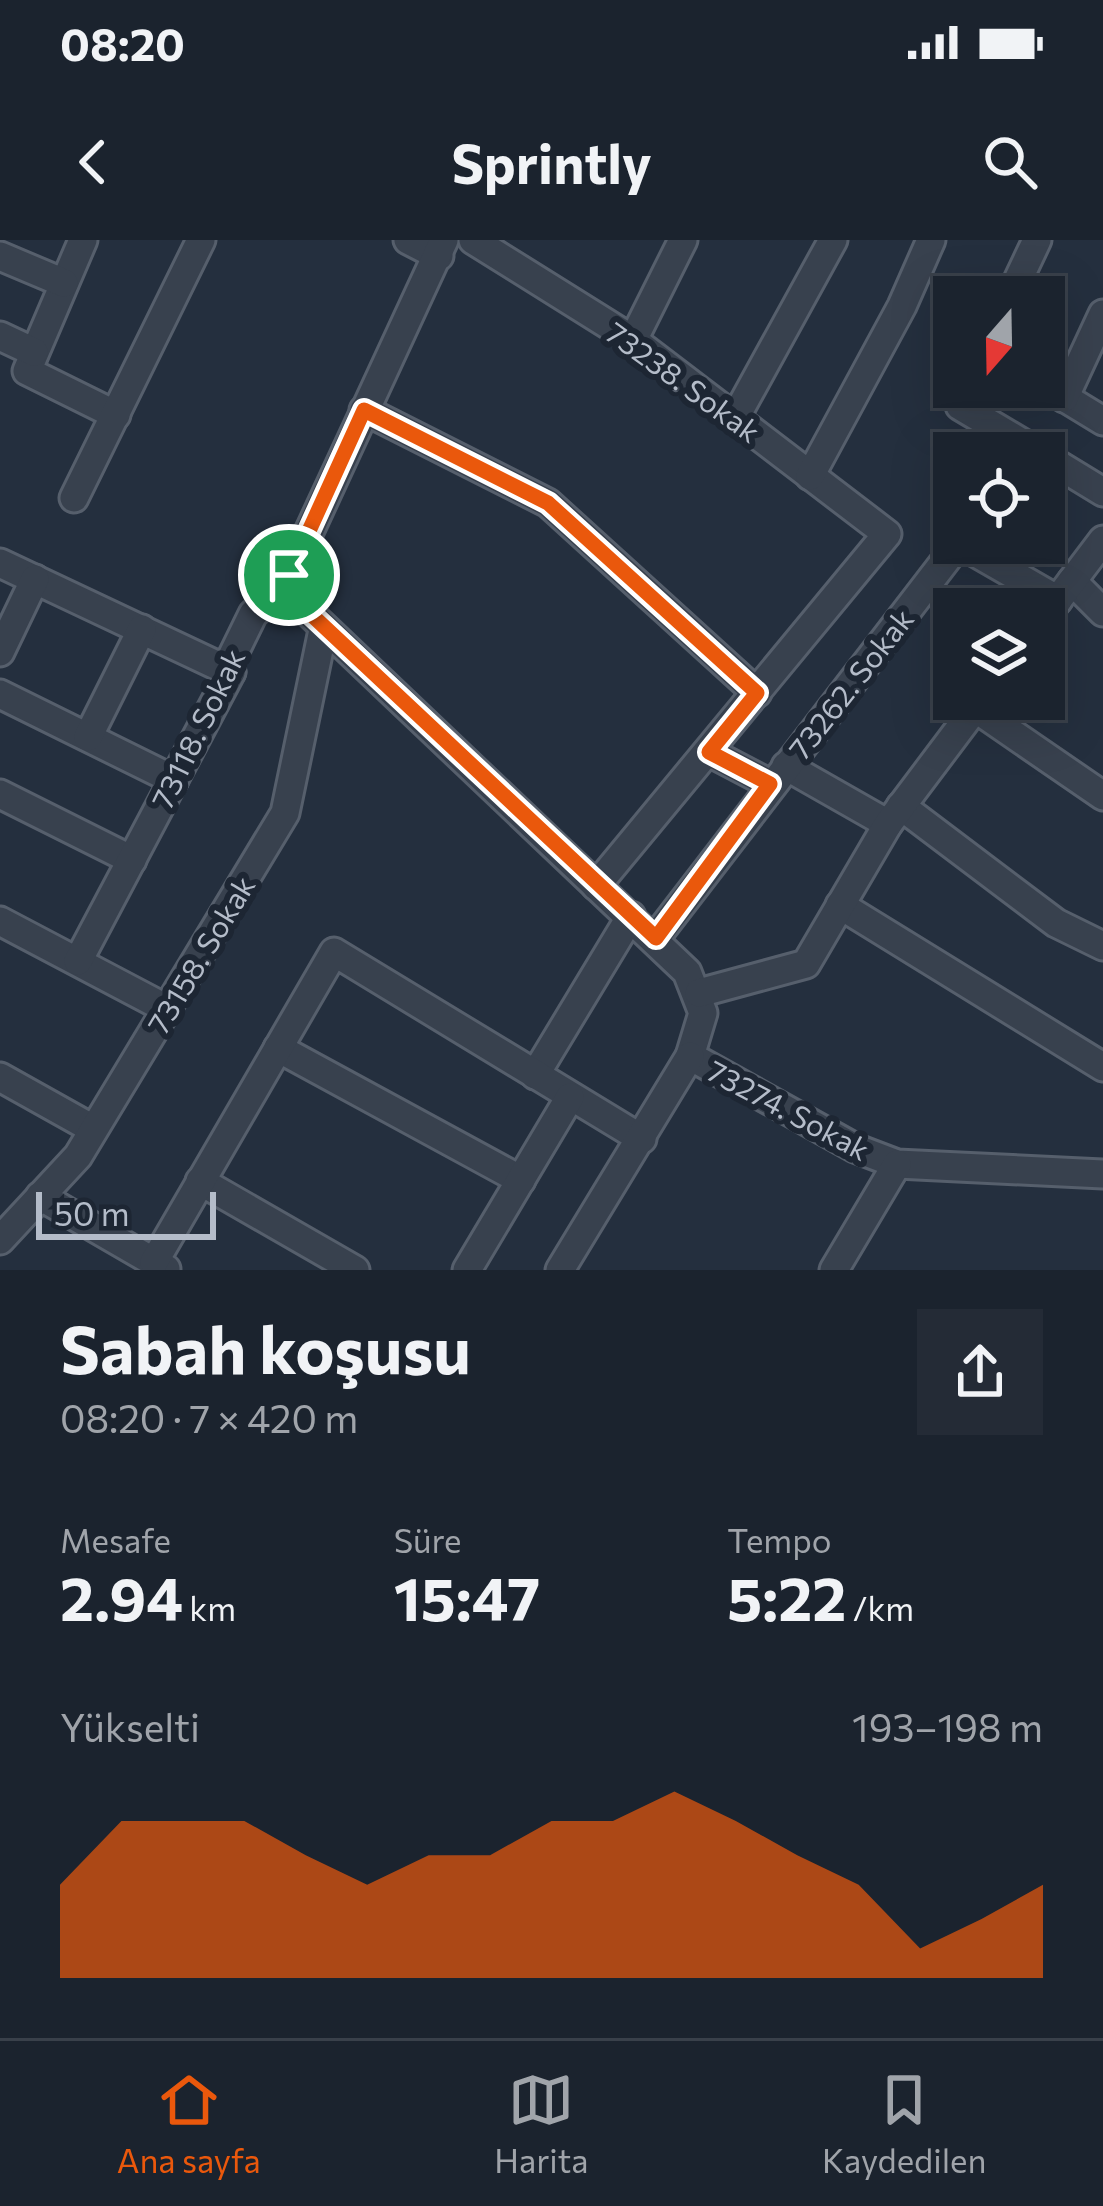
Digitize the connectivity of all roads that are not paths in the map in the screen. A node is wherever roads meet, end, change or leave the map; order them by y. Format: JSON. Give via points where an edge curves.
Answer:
{"nodes":[{"id":1,"x":83,"y":240,"type":"edge"},
{"id":2,"x":200,"y":240,"type":"edge"},
{"id":3,"x":408,"y":240,"type":"edge"},
{"id":4,"x":473,"y":240,"type":"edge"},
{"id":5,"x":683,"y":240,"type":"edge"},
{"id":6,"x":833,"y":240,"type":"edge"},
{"id":7,"x":931,"y":240,"type":"edge"},
{"id":8,"x":1036,"y":240,"type":"edge"},
{"id":9,"x":441,"y":248,"type":"edge"},
{"id":10,"x":0,"y":256,"type":"edge"},
{"id":11,"x":1020,"y":276,"type":"edge"},
{"id":12,"x":64,"y":283,"type":"junction"},
{"id":13,"x":1103,"y":314,"type":"edge"},
{"id":14,"x":0,"y":336,"type":"edge"},
{"id":15,"x":633,"y":340,"type":"junction"},
{"id":16,"x":34,"y":352,"type":"junction"},
{"id":17,"x":1065,"y":374,"type":"edge"},
{"id":18,"x":1065,"y":399,"type":"edge"},
{"id":19,"x":964,"y":408,"type":"edge"},
{"id":20,"x":364,"y":410,"type":"junction"},
{"id":21,"x":116,"y":415,"type":"junction"},
{"id":22,"x":735,"y":418,"type":"junction"},
{"id":23,"x":1103,"y":421,"type":"edge"},
{"id":24,"x":1003,"y":432,"type":"edge"},
{"id":25,"x":1065,"y":469,"type":"edge"},
{"id":26,"x":810,"y":476,"type":"junction"},
{"id":27,"x":1103,"y":492,"type":"edge"},
{"id":28,"x":74,"y":498,"type":"dead end"},
{"id":29,"x":1103,"y":540,"type":"edge"},
{"id":30,"x":0,"y":563,"type":"edge"},
{"id":31,"x":943,"y":564,"type":"edge"},
{"id":32,"x":995,"y":564,"type":"edge"},
{"id":33,"x":34,"y":579,"type":"junction"},
{"id":34,"x":283,"y":588,"type":"junction"},
{"id":35,"x":1037,"y":588,"type":"edge"},
{"id":36,"x":1065,"y":591,"type":"edge"},
{"id":37,"x":1065,"y":602,"type":"edge"},
{"id":38,"x":1103,"y":612,"type":"edge"},
{"id":39,"x":142,"y":629,"type":"junction"},
{"id":40,"x":323,"y":630,"type":"junction"},
{"id":41,"x":0,"y":652,"type":"edge"},
{"id":42,"x":231,"y":673,"type":"junction"},
{"id":43,"x":757,"y":693,"type":"junction"},
{"id":44,"x":0,"y":694,"type":"edge"},
{"id":45,"x":966,"y":720,"type":"edge"},
{"id":46,"x":1000,"y":720,"type":"edge"},
{"id":47,"x":88,"y":737,"type":"junction"},
{"id":48,"x":709,"y":752,"type":"junction"},
{"id":49,"x":778,"y":775,"type":"junction"},
{"id":50,"x":174,"y":780,"type":"junction"},
{"id":51,"x":0,"y":794,"type":"edge"},
{"id":52,"x":1103,"y":796,"type":"edge"},
{"id":53,"x":894,"y":815,"type":"junction"},
{"id":54,"x":132,"y":860,"type":"junction"},
{"id":55,"x":596,"y":886,"type":"junction"},
{"id":56,"x":840,"y":905,"type":"junction"},
{"id":57,"x":631,"y":916,"type":"junction"},
{"id":58,"x":0,"y":921,"type":"edge"},
{"id":59,"x":656,"y":938,"type":"junction"},
{"id":60,"x":1103,"y":946,"type":"edge"},
{"id":61,"x":78,"y":962,"type":"junction"},
{"id":62,"x":699,"y":993,"type":"junction"},
{"id":63,"x":167,"y":1009,"type":"junction"},
{"id":64,"x":278,"y":1048,"type":"junction"},
{"id":65,"x":690,"y":1056,"type":"junction"},
{"id":66,"x":1103,"y":1067,"type":"edge"},
{"id":67,"x":535,"y":1075,"type":"junction"},
{"id":68,"x":0,"y":1077,"type":"edge"},
{"id":69,"x":570,"y":1097,"type":"junction"},
{"id":70,"x":93,"y":1129,"type":"junction"},
{"id":71,"x":642,"y":1139,"type":"junction"},
{"id":72,"x":897,"y":1164,"type":"junction"},
{"id":73,"x":1103,"y":1174,"type":"edge"},
{"id":74,"x":200,"y":1180,"type":"junction"},
{"id":75,"x":520,"y":1180,"type":"junction"},
{"id":76,"x":40,"y":1196,"type":"junction"},
{"id":77,"x":10,"y":1214,"type":"edge"},
{"id":78,"x":0,"y":1240,"type":"edge"},
{"id":79,"x":161,"y":1266,"type":"edge"},
{"id":80,"x":356,"y":1270,"type":"edge"},
{"id":81,"x":467,"y":1270,"type":"edge"},
{"id":82,"x":560,"y":1270,"type":"edge"},
{"id":83,"x":834,"y":1270,"type":"edge"}],
"edges":[{"from":1,"to":12,"type":"street"},
{"from":2,"to":21,"type":"street"},
{"from":3,"to":9,"type":"street"},
{"from":4,"to":15,"type":"street","name":"73238. Sokak"},
{"from":5,"to":15,"type":"street"},
{"from":6,"to":22,"type":"street"},
{"from":7,"to":26,"type":"street"},
{"from":8,"to":11,"type":"street"},
{"from":9,"to":20,"type":"street","name":"73118. Sokak"},
{"from":10,"to":12,"type":"street"},
{"from":12,"to":16,"type":"street"},
{"from":13,"to":17,"type":"street"},
{"from":14,"to":16,"type":"street"},
{"from":15,"to":22,"type":"street","name":"73238. Sokak"},
{"from":16,"to":21,"type":"street","via":[[27,371]]},
{"from":18,"to":23,"type":"street"},
{"from":19,"to":24,"type":"street"},
{"from":20,"to":34,"type":"street","name":"73118. Sokak"},
{"from":20,"to":43,"type":"street","via":[[548,503]]},
{"from":21,"to":28,"type":"street"},
{"from":22,"to":26,"type":"street","name":"73238. Sokak"},
{"from":25,"to":27,"type":"street"},
{"from":26,"to":43,"type":"street","name":"73238. Sokak","via":[[886,534]]},
{"from":29,"to":36,"type":"street"},
{"from":30,"to":33,"type":"street"},
{"from":31,"to":49,"type":"street","name":"73262. Sokak"},
{"from":32,"to":35,"type":"street","name":"73262. Sokak"},
{"from":33,"to":39,"type":"street"},
{"from":33,"to":41,"type":"street"},
{"from":34,"to":40,"type":"street"},
{"from":34,"to":42,"type":"street","name":"73118. Sokak","via":[[253,614]]},
{"from":37,"to":38,"type":"street","name":"73262. Sokak"},
{"from":39,"to":42,"type":"street"},
{"from":39,"to":47,"type":"street"},
{"from":40,"to":55,"type":"street"},
{"from":40,"to":63,"type":"street","name":"73158. Sokak","via":[[285,813]]},
{"from":42,"to":50,"type":"street","name":"73118. Sokak"},
{"from":43,"to":48,"type":"street"},
{"from":44,"to":47,"type":"street"},
{"from":45,"to":53,"type":"street"},
{"from":46,"to":52,"type":"street"},
{"from":47,"to":50,"type":"street"},
{"from":48,"to":49,"type":"street"},
{"from":48,"to":55,"type":"street"},
{"from":49,"to":53,"type":"street"},
{"from":49,"to":59,"type":"street","name":"73262. Sokak"},
{"from":50,"to":54,"type":"street","name":"73118. Sokak"},
{"from":51,"to":54,"type":"street"},
{"from":53,"to":56,"type":"street"},
{"from":53,"to":60,"type":"street"},
{"from":54,"to":61,"type":"street","name":"73118. Sokak"},
{"from":55,"to":57,"type":"street"},
{"from":56,"to":62,"type":"street","via":[[806,964]]},
{"from":56,"to":66,"type":"street"},
{"from":57,"to":59,"type":"street"},
{"from":57,"to":67,"type":"street"},
{"from":58,"to":61,"type":"street"},
{"from":59,"to":62,"type":"street"},
{"from":61,"to":63,"type":"street"},
{"from":62,"to":65,"type":"street","name":"73274. Sokak","via":[[703,1013]]},
{"from":63,"to":70,"type":"street","name":"73158. Sokak"},
{"from":64,"to":67,"type":"street","via":[[334,952]]},
{"from":64,"to":74,"type":"street"},
{"from":64,"to":75,"type":"street"},
{"from":65,"to":71,"type":"street"},
{"from":65,"to":72,"type":"street","name":"73274. Sokak"},
{"from":67,"to":69,"type":"street"},
{"from":68,"to":70,"type":"street"},
{"from":69,"to":71,"type":"street"},
{"from":69,"to":75,"type":"street"},
{"from":70,"to":76,"type":"street","name":"73158. Sokak"},
{"from":71,"to":82,"type":"street"},
{"from":72,"to":73,"type":"street","name":"73274. Sokak"},
{"from":72,"to":83,"type":"street"},
{"from":74,"to":79,"type":"street"},
{"from":74,"to":80,"type":"street"},
{"from":75,"to":81,"type":"street"},
{"from":76,"to":77,"type":"street","name":"73158. Sokak"},
{"from":76,"to":79,"type":"street"},
{"from":77,"to":78,"type":"street","name":"73158. Sokak"}]}
